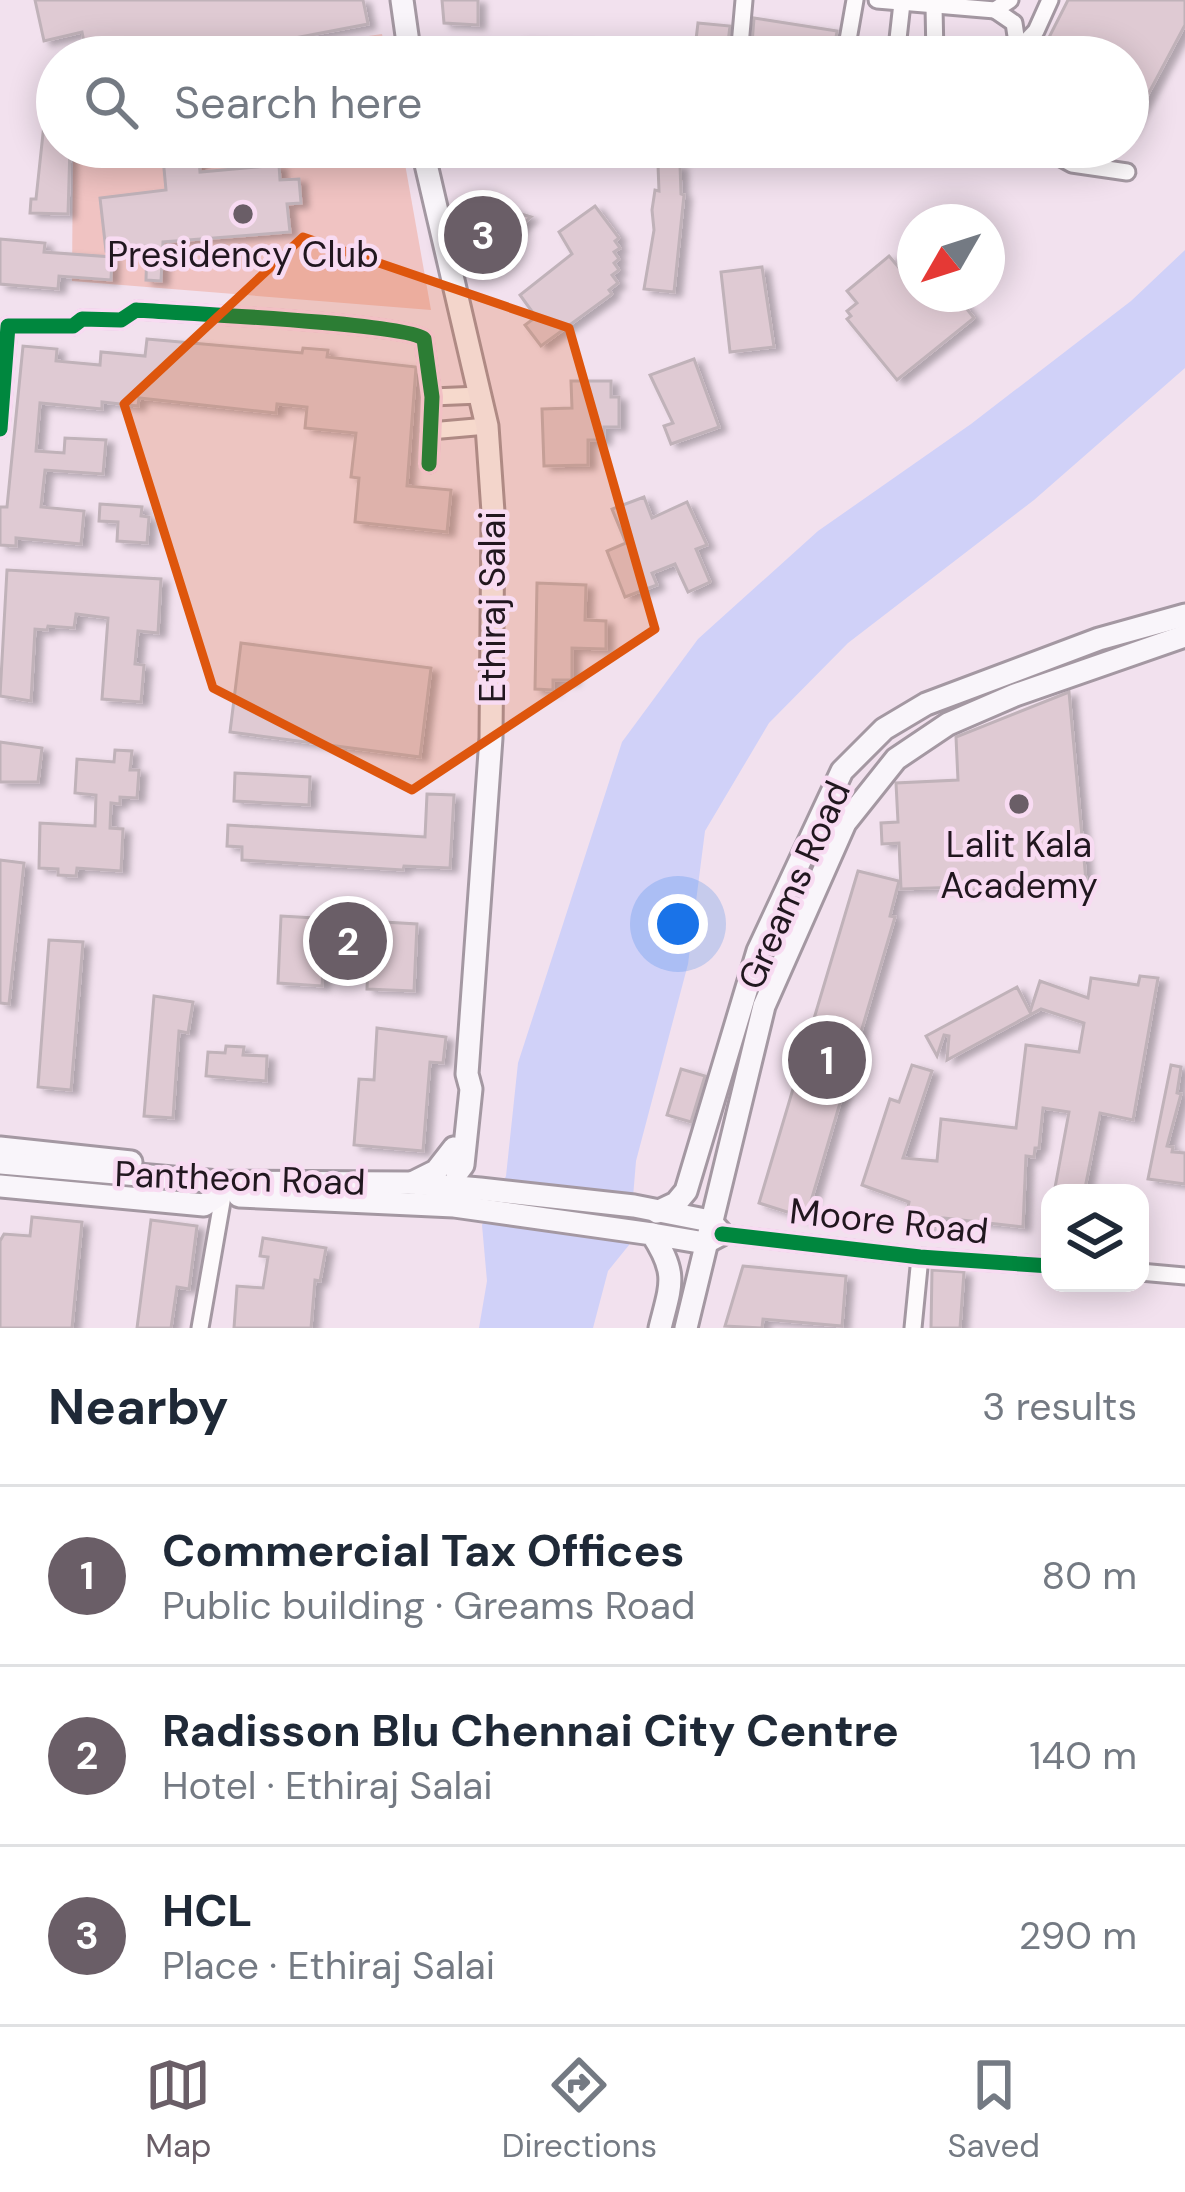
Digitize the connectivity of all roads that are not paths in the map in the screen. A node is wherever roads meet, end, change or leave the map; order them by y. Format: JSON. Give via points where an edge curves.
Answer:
{"nodes":[{"id":1,"x":402,"y":0,"type":"edge"},
{"id":2,"x":744,"y":0,"type":"edge"},
{"id":3,"x":855,"y":0,"type":"edge"},
{"id":4,"x":877,"y":0,"type":"edge"},
{"id":5,"x":1010,"y":0,"type":"edge"},
{"id":6,"x":1051,"y":0,"type":"edge"},
{"id":7,"x":902,"y":3,"type":"junction"},
{"id":8,"x":934,"y":6,"type":"junction"},
{"id":9,"x":995,"y":10,"type":"junction"},
{"id":10,"x":407,"y":36,"type":"edge"},
{"id":11,"x":741,"y":36,"type":"edge"},
{"id":12,"x":849,"y":36,"type":"edge"},
{"id":13,"x":898,"y":36,"type":"edge"},
{"id":14,"x":935,"y":36,"type":"edge"},
{"id":15,"x":1016,"y":36,"type":"edge"},
{"id":16,"x":1033,"y":36,"type":"edge"},
{"id":17,"x":427,"y":168,"type":"edge"},
{"id":18,"x":1099,"y":168,"type":"edge"},
{"id":19,"x":1126,"y":172,"type":"dead end"},
{"id":20,"x":480,"y":395,"type":"junction"},
{"id":21,"x":431,"y":397,"type":"junction"},
{"id":22,"x":487,"y":426,"type":"junction"},
{"id":23,"x":0,"y":430,"type":"edge"},
{"id":24,"x":430,"y":431,"type":"junction"},
{"id":25,"x":429,"y":464,"type":"dead end"},
{"id":26,"x":1185,"y":614,"type":"edge"},
{"id":27,"x":1185,"y":636,"type":"edge"},
{"id":28,"x":467,"y":1074,"type":"junction"},
{"id":29,"x":0,"y":1148,"type":"edge"},
{"id":30,"x":454,"y":1148,"type":"junction"},
{"id":31,"x":0,"y":1162,"type":"edge"},
{"id":32,"x":0,"y":1175,"type":"edge"},
{"id":33,"x":411,"y":1183,"type":"junction"},
{"id":34,"x":0,"y":1186,"type":"edge"},
{"id":35,"x":212,"y":1190,"type":"junction"},
{"id":36,"x":465,"y":1193,"type":"junction"},
{"id":37,"x":646,"y":1226,"type":"junction"},
{"id":38,"x":712,"y":1233,"type":"junction"},
{"id":39,"x":920,"y":1257,"type":"junction"},
{"id":40,"x":1041,"y":1265,"type":"edge"},
{"id":41,"x":1149,"y":1273,"type":"edge"},
{"id":42,"x":1185,"y":1276,"type":"edge"},
{"id":43,"x":200,"y":1328,"type":"edge"},
{"id":44,"x":660,"y":1328,"type":"edge"},
{"id":45,"x":686,"y":1328,"type":"edge"},
{"id":46,"x":913,"y":1328,"type":"edge"}],
"edges":[{"from":1,"to":10,"type":"main road"},
{"from":2,"to":11,"type":"street"},
{"from":3,"to":12,"type":"street"},
{"from":4,"to":7,"type":"street"},
{"from":5,"to":9,"type":"street"},
{"from":6,"to":16,"type":"street"},
{"from":7,"to":8,"type":"street"},
{"from":7,"to":13,"type":"street"},
{"from":8,"to":9,"type":"street"},
{"from":8,"to":14,"type":"street"},
{"from":9,"to":15,"type":"street","via":[[1014,23]]},
{"from":17,"to":20,"type":"main road","name":"Ethiraj Salai"},
{"from":18,"to":19,"type":"street"},
{"from":20,"to":21,"type":"street"},
{"from":20,"to":22,"type":"main road","name":"Ethiraj Salai"},
{"from":21,"to":23,"type":"street","via":[[427,347],[418,333],[136,310],[121,320],[8,326]]},
{"from":21,"to":24,"type":"street"},
{"from":22,"to":24,"type":"street"},
{"from":22,"to":28,"type":"main road","name":"Ethiraj Salai","via":[[491,738]]},
{"from":24,"to":25,"type":"street"},
{"from":26,"to":37,"type":"main road","name":"Greams Road","via":[[926,704],[884,729],[842,772],[758,950],[686,1191]]},
{"from":27,"to":38,"type":"main road","name":"Greams Road","via":[[948,724],[883,775],[845,824],[764,1006]]},
{"from":28,"to":30,"type":"main road","name":"Ethiraj Salai"},
{"from":28,"to":36,"type":"main road","name":"Ethiraj Salai"},
{"from":29,"to":35,"type":"main road","via":[[196,1170]]},
{"from":30,"to":33,"type":"main road","via":[[436,1171]]},
{"from":30,"to":36,"type":"main road","name":"Ethiraj Salai"},
{"from":31,"to":35,"type":"main road","name":"Pantheon Road"},
{"from":32,"to":35,"type":"main road"},
{"from":33,"to":35,"type":"main road","name":"Pantheon Road"},
{"from":33,"to":36,"type":"main road","name":"Pantheon Road"},
{"from":34,"to":35,"type":"main road","via":[[204,1204]]},
{"from":35,"to":36,"type":"main road"},
{"from":35,"to":43,"type":"street"},
{"from":36,"to":37,"type":"main road"},
{"from":36,"to":37,"type":"main road","via":[[634,1206]]},
{"from":37,"to":38,"type":"main road"},
{"from":37,"to":44,"type":"main road","via":[[669,1261]]},
{"from":38,"to":39,"type":"street","name":"Moore Road"},
{"from":38,"to":45,"type":"main road","name":"Greams Road"},
{"from":39,"to":40,"type":"street","name":"Moore Road"},
{"from":39,"to":46,"type":"street"},
{"from":41,"to":42,"type":"street"}]}
